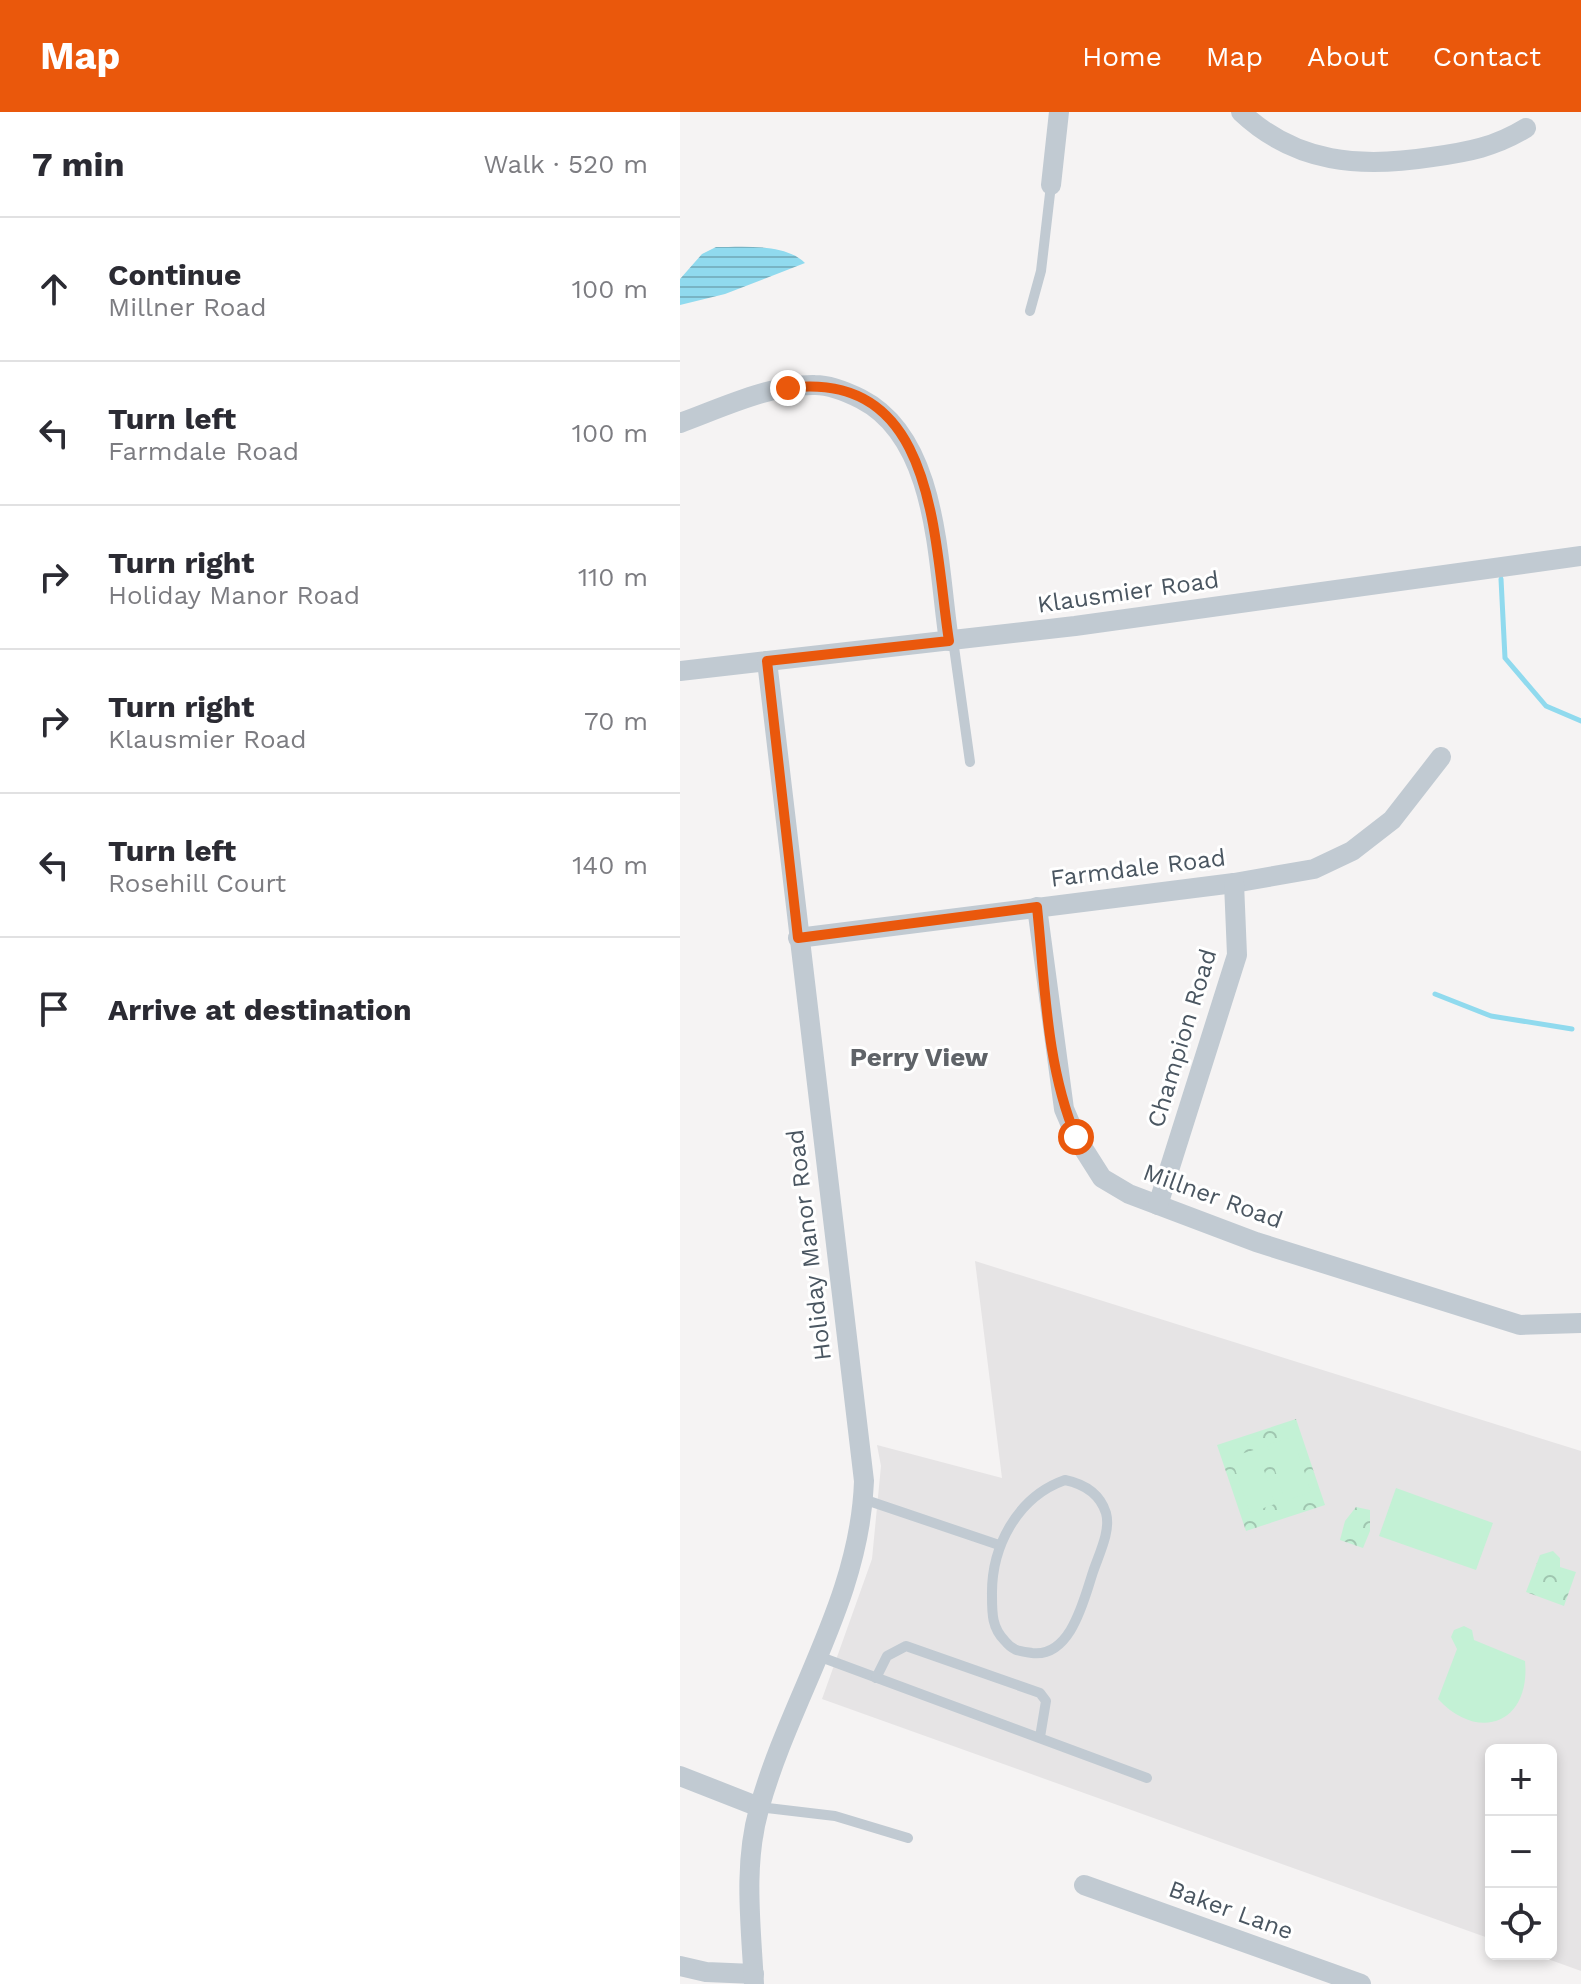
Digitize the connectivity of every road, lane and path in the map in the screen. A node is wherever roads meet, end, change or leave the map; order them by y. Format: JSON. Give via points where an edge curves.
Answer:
{"nodes":[{"id":1,"x":1059,"y":112,"type":"edge"},
{"id":2,"x":1241,"y":112,"type":"edge"},
{"id":3,"x":1526,"y":128,"type":"dead end"},
{"id":4,"x":1051,"y":185,"type":"joint"},
{"id":5,"x":1030,"y":311,"type":"dead end"},
{"id":6,"x":680,"y":423,"type":"edge"},
{"id":7,"x":1581,"y":556,"type":"edge"},
{"id":8,"x":951,"y":640,"type":"junction"},
{"id":9,"x":767,"y":661,"type":"junction"},
{"id":10,"x":680,"y":671,"type":"edge"},
{"id":11,"x":1441,"y":757,"type":"dead end"},
{"id":12,"x":970,"y":762,"type":"dead end"},
{"id":13,"x":1234,"y":883,"type":"junction"},
{"id":14,"x":1037,"y":907,"type":"junction"},
{"id":15,"x":798,"y":938,"type":"junction"},
{"id":16,"x":1158,"y":1205,"type":"junction"},
{"id":17,"x":1581,"y":1323,"type":"edge"},
{"id":18,"x":863,"y":1499,"type":"junction"},
{"id":19,"x":999,"y":1545,"type":"junction"},
{"id":20,"x":818,"y":1656,"type":"junction"},
{"id":21,"x":876,"y":1678,"type":"junction"},
{"id":22,"x":1040,"y":1737,"type":"junction"},
{"id":23,"x":680,"y":1776,"type":"edge"},
{"id":24,"x":1147,"y":1778,"type":"dead end"},
{"id":25,"x":759,"y":1807,"type":"junction"},
{"id":26,"x":908,"y":1838,"type":"dead end"},
{"id":27,"x":1084,"y":1885,"type":"dead end"},
{"id":28,"x":680,"y":1966,"type":"edge"},
{"id":29,"x":754,"y":1979,"type":"edge"},
{"id":30,"x":1361,"y":1984,"type":"edge"}],
"edges":[{"from":1,"to":4,"type":"street"},
{"from":2,"to":3,"type":"street","via":[[1287,144],[1330,161],[1351,163],[1491,148]]},
{"from":4,"to":5,"type":"lane","via":[[1041,271]]},
{"from":6,"to":8,"type":"street","via":[[766,394],[815,385],[873,405],[902,431],[918,461]]},
{"from":7,"to":8,"type":"street","name":"Klausmier Road"},
{"from":8,"to":9,"type":"street","name":"Klausmier Road"},
{"from":8,"to":12,"type":"lane"},
{"from":9,"to":10,"type":"street","name":"Klausmier Road"},
{"from":9,"to":15,"type":"street","name":"Holiday Manor Road"},
{"from":11,"to":13,"type":"street","name":"Farmdale Road","via":[[1392,820],[1352,851],[1314,869]]},
{"from":13,"to":14,"type":"street","name":"Farmdale Road"},
{"from":13,"to":16,"type":"street","name":"Champion Road","via":[[1237,955]]},
{"from":14,"to":15,"type":"street","name":"Farmdale Road"},
{"from":14,"to":16,"type":"street","name":"Millner Road","via":[[1064,1109],[1102,1178]]},
{"from":15,"to":18,"type":"street","name":"Holiday Manor Road"},
{"from":16,"to":17,"type":"street","name":"Millner Road","via":[[1256,1242],[1520,1325]]},
{"from":18,"to":19,"type":"lane"},
{"from":18,"to":20,"type":"street","name":"Holiday Manor Road","via":[[854,1561]]},
{"from":19,"to":19,"type":"lane","via":[[992,1582],[996,1633],[1013,1650],[1039,1654],[1054,1647],[1079,1616],[1107,1530],[1107,1515],[1100,1499],[1065,1480],[1021,1511]]},
{"from":20,"to":21,"type":"lane"},
{"from":20,"to":25,"type":"street","name":"Holiday Manor Road"},
{"from":21,"to":22,"type":"lane"},
{"from":21,"to":22,"type":"lane","via":[[887,1656],[906,1646],[1040,1693],[1046,1701]]},
{"from":22,"to":24,"type":"lane"},
{"from":23,"to":25,"type":"street"},
{"from":25,"to":26,"type":"lane","via":[[835,1816]]},
{"from":25,"to":29,"type":"street","name":"Holiday Manor Road","via":[[750,1870]]},
{"from":27,"to":30,"type":"street","name":"Baker Lane"},
{"from":28,"to":29,"type":"street"}]}
